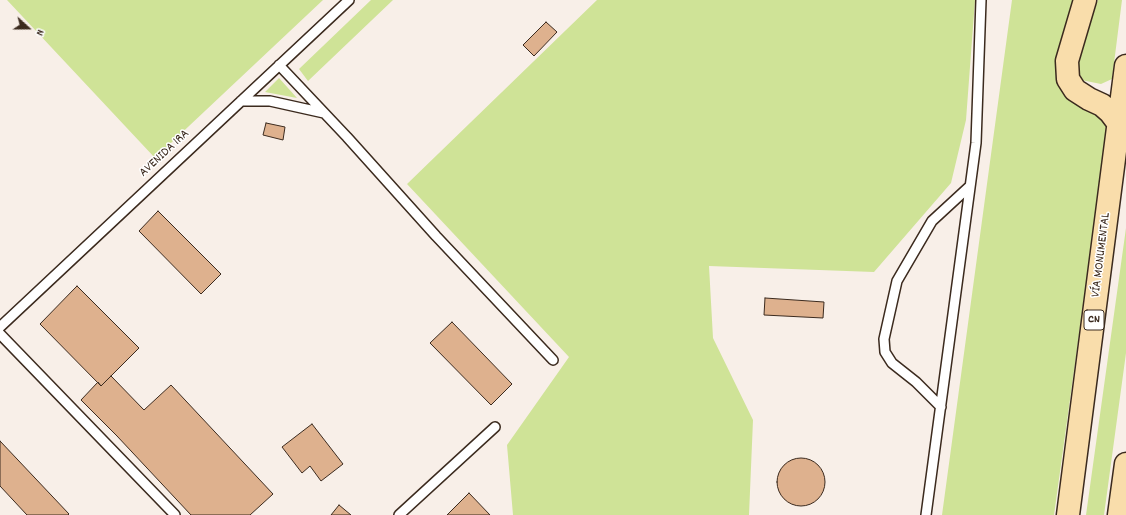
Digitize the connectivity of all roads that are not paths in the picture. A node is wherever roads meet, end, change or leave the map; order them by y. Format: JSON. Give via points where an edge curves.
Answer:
{"nodes":[{"id":1,"x":348,"y":0,"type":"edge"},
{"id":2,"x":981,"y":0,"type":"edge"},
{"id":3,"x":1085,"y":0,"type":"edge"},
{"id":4,"x":279,"y":65,"type":"junction"},
{"id":5,"x":1126,"y":66,"type":"edge"},
{"id":6,"x":241,"y":101,"type":"junction"},
{"id":7,"x":324,"y":113,"type":"junction"},
{"id":8,"x":1119,"y":124,"type":"junction"},
{"id":9,"x":970,"y":186,"type":"junction"},
{"id":10,"x":0,"y":327,"type":"edge"},
{"id":11,"x":0,"y":334,"type":"edge"},
{"id":12,"x":553,"y":360,"type":"dead end"},
{"id":13,"x":941,"y":407,"type":"junction"},
{"id":14,"x":495,"y":427,"type":"dead end"},
{"id":15,"x":1126,"y":464,"type":"edge"},
{"id":16,"x":175,"y":515,"type":"edge"},
{"id":17,"x":399,"y":515,"type":"edge"},
{"id":18,"x":926,"y":515,"type":"edge"},
{"id":19,"x":1068,"y":515,"type":"edge"},
{"id":20,"x":1119,"y":515,"type":"edge"}],
"edges":[{"from":1,"to":4,"type":"lane","name":"AVENIDA 1RA"},
{"from":2,"to":9,"type":"lane","via":[[976,144]]},
{"from":3,"to":8,"type":"highway","via":[[1067,61],[1068,79],[1075,90],[1102,105]]},
{"from":4,"to":6,"type":"lane","name":"AVENIDA 1RA"},
{"from":4,"to":7,"type":"lane"},
{"from":5,"to":8,"type":"highway","name":"VÍA MONUMENTAL","number":"CN"},
{"from":6,"to":7,"type":"lane","via":[[270,101]]},
{"from":6,"to":10,"type":"lane","name":"AVENIDA 1RA"},
{"from":7,"to":12,"type":"lane"},
{"from":8,"to":19,"type":"highway","name":"VÍA MONUMENTAL","number":"CN"},
{"from":9,"to":13,"type":"lane"},
{"from":9,"to":13,"type":"lane","via":[[932,221],[897,281],[884,339],[885,352],[892,363]]},
{"from":11,"to":16,"type":"lane"},
{"from":13,"to":18,"type":"lane"},
{"from":14,"to":17,"type":"lane"},
{"from":15,"to":20,"type":"highway"}]}
